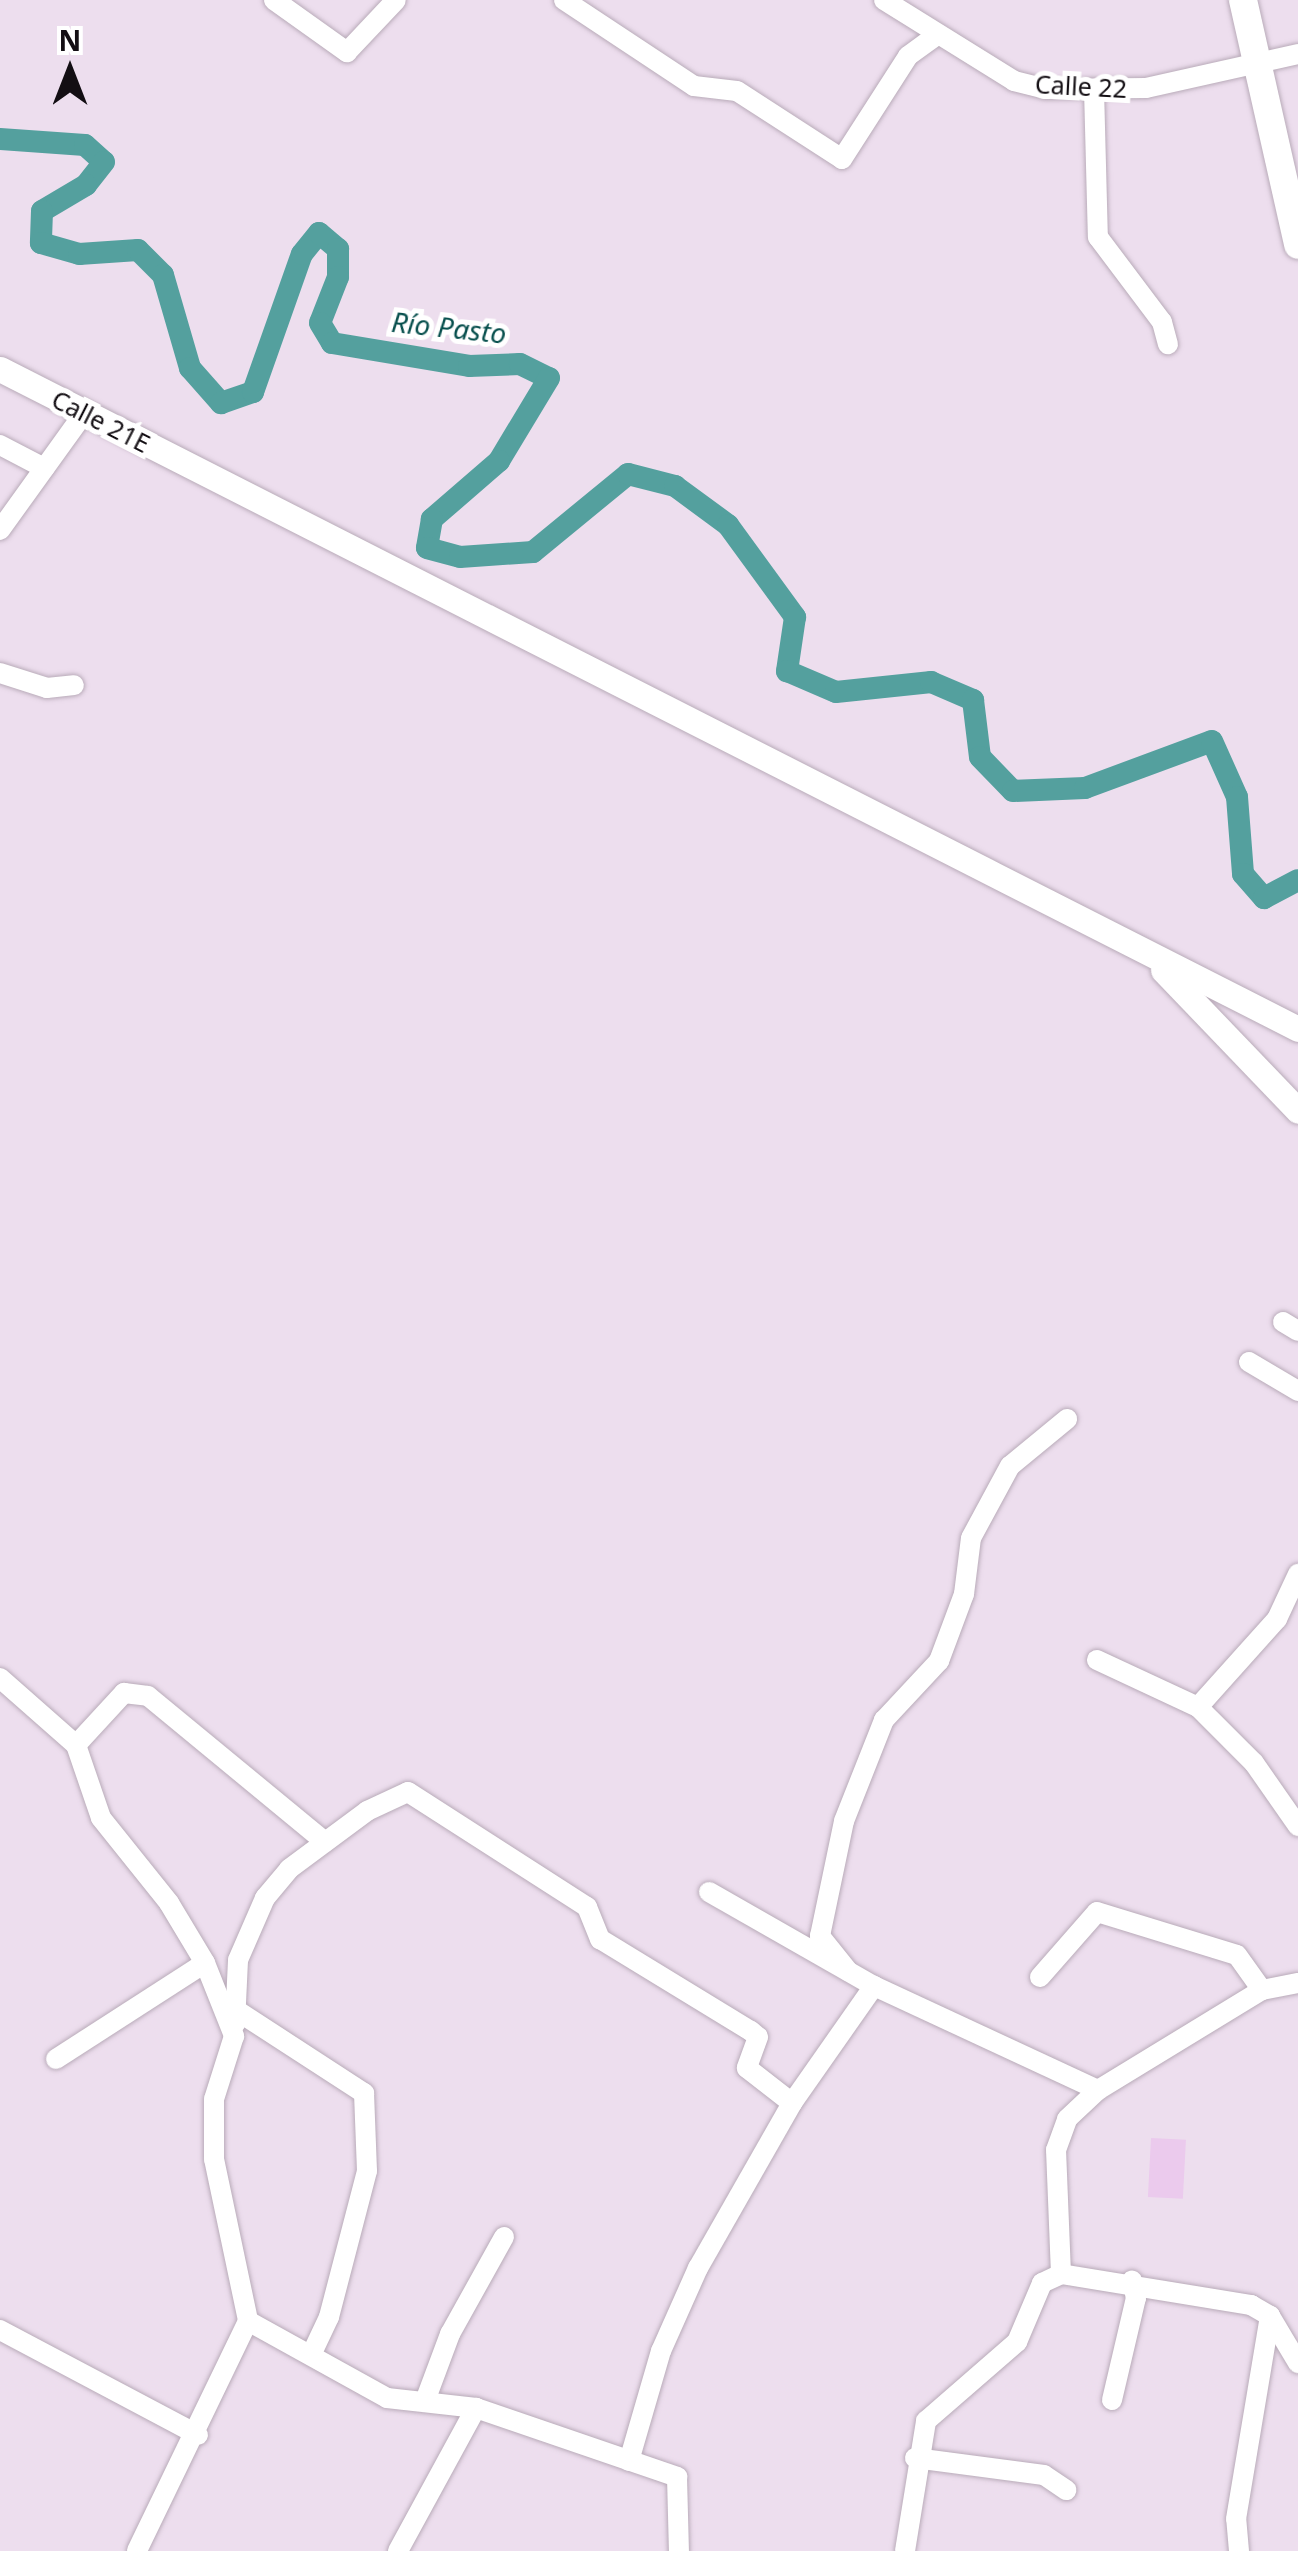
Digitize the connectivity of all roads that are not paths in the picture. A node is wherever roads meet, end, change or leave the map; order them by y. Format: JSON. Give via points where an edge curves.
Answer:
{"nodes":[{"id":1,"x":274,"y":0,"type":"edge"},
{"id":2,"x":396,"y":0,"type":"edge"},
{"id":3,"x":564,"y":0,"type":"edge"},
{"id":4,"x":884,"y":0,"type":"edge"},
{"id":5,"x":1243,"y":0,"type":"edge"},
{"id":6,"x":938,"y":36,"type":"junction"},
{"id":7,"x":1298,"y":54,"type":"edge"},
{"id":8,"x":1257,"y":66,"type":"junction"},
{"id":9,"x":1094,"y":89,"type":"junction"},
{"id":10,"x":1298,"y":244,"type":"edge"},
{"id":11,"x":1168,"y":344,"type":"dead end"},
{"id":12,"x":0,"y":369,"type":"edge"},
{"id":13,"x":84,"y":412,"type":"junction"},
{"id":14,"x":0,"y":445,"type":"edge"},
{"id":15,"x":44,"y":468,"type":"junction"},
{"id":16,"x":2,"y":524,"type":"edge"},
{"id":17,"x":0,"y":673,"type":"edge"},
{"id":18,"x":74,"y":685,"type":"dead end"},
{"id":19,"x":1137,"y":946,"type":"junction"},
{"id":20,"x":1298,"y":1029,"type":"edge"},
{"id":21,"x":1298,"y":1110,"type":"edge"},
{"id":22,"x":1249,"y":1362,"type":"dead end"},
{"id":23,"x":1298,"y":1391,"type":"edge"},
{"id":24,"x":1067,"y":1419,"type":"dead end"},
{"id":25,"x":1298,"y":1574,"type":"edge"},
{"id":26,"x":1096,"y":1660,"type":"dead end"},
{"id":27,"x":0,"y":1678,"type":"edge"},
{"id":28,"x":1198,"y":1708,"type":"junction"},
{"id":29,"x":76,"y":1745,"type":"junction"},
{"id":30,"x":1298,"y":1826,"type":"edge"},
{"id":31,"x":325,"y":1842,"type":"junction"},
{"id":32,"x":709,"y":1892,"type":"dead end"},
{"id":33,"x":205,"y":1963,"type":"junction"},
{"id":34,"x":848,"y":1971,"type":"junction"},
{"id":35,"x":1040,"y":1976,"type":"dead end"},
{"id":36,"x":1298,"y":1983,"type":"edge"},
{"id":37,"x":874,"y":1986,"type":"junction"},
{"id":38,"x":1262,"y":1990,"type":"junction"},
{"id":39,"x":236,"y":2010,"type":"junction"},
{"id":40,"x":234,"y":2036,"type":"junction"},
{"id":41,"x":56,"y":2059,"type":"dead end"},
{"id":42,"x":1098,"y":2090,"type":"junction"},
{"id":43,"x":792,"y":2103,"type":"junction"},
{"id":44,"x":504,"y":2237,"type":"dead end"},
{"id":45,"x":1061,"y":2274,"type":"junction"},
{"id":46,"x":1132,"y":2280,"type":"junction"},
{"id":47,"x":1270,"y":2316,"type":"junction"},
{"id":48,"x":248,"y":2321,"type":"junction"},
{"id":49,"x":0,"y":2330,"type":"edge"},
{"id":50,"x":310,"y":2355,"type":"junction"},
{"id":51,"x":1298,"y":2363,"type":"edge"},
{"id":52,"x":425,"y":2400,"type":"junction"},
{"id":53,"x":1112,"y":2400,"type":"dead end"},
{"id":54,"x":476,"y":2408,"type":"junction"},
{"id":55,"x":198,"y":2435,"type":"junction"},
{"id":56,"x":915,"y":2458,"type":"junction"},
{"id":57,"x":629,"y":2461,"type":"junction"},
{"id":58,"x":1066,"y":2490,"type":"dead end"},
{"id":59,"x":137,"y":2551,"type":"edge"},
{"id":60,"x":398,"y":2551,"type":"edge"},
{"id":61,"x":679,"y":2551,"type":"edge"},
{"id":62,"x":905,"y":2551,"type":"edge"},
{"id":63,"x":1238,"y":2551,"type":"edge"}],
"edges":[{"from":1,"to":2,"type":"street","via":[[347,52]]},
{"from":3,"to":6,"type":"street","via":[[694,86],[737,90],[836,158],[846,154],[908,56]]},
{"from":4,"to":6,"type":"street","name":"Calle 22"},
{"from":5,"to":8,"type":"highway"},
{"from":6,"to":9,"type":"street","name":"Calle 22","via":[[1014,80]]},
{"from":7,"to":8,"type":"street","name":"Calle 22"},
{"from":8,"to":9,"type":"street","name":"Calle 22","via":[[1146,88]]},
{"from":8,"to":10,"type":"highway"},
{"from":9,"to":11,"type":"street","via":[[1098,237],[1162,322]]},
{"from":12,"to":13,"type":"main road","name":"Calle 21E"},
{"from":13,"to":15,"type":"street"},
{"from":13,"to":19,"type":"main road","name":"Calle 21E"},
{"from":14,"to":15,"type":"street"},
{"from":15,"to":16,"type":"street"},
{"from":17,"to":18,"type":"street","via":[[47,688]]},
{"from":19,"to":20,"type":"main road","name":"Calle 21E"},
{"from":19,"to":21,"type":"main road"},
{"from":22,"to":23,"type":"street"},
{"from":24,"to":34,"type":"street","via":[[1010,1466],[971,1538],[964,1594],[939,1661],[884,1720],[844,1821],[820,1936]]},
{"from":25,"to":28,"type":"street","via":[[1277,1619]]},
{"from":26,"to":28,"type":"street"},
{"from":27,"to":29,"type":"street"},
{"from":28,"to":30,"type":"street","via":[[1254,1762]]},
{"from":29,"to":31,"type":"street","via":[[124,1693],[148,1696]]},
{"from":29,"to":33,"type":"street","via":[[101,1818]]},
{"from":31,"to":39,"type":"street","via":[[265,1898],[238,1960]]},
{"from":31,"to":43,"type":"street","via":[[393,1798],[408,1792],[425,1800],[587,1907],[600,1938],[751,2030],[758,2037],[747,2068]]},
{"from":32,"to":34,"type":"street"},
{"from":33,"to":40,"type":"street"},
{"from":33,"to":41,"type":"street"},
{"from":34,"to":37,"type":"street"},
{"from":35,"to":38,"type":"street","via":[[1098,1912],[1237,1954]]},
{"from":36,"to":38,"type":"street"},
{"from":37,"to":42,"type":"street"},
{"from":37,"to":43,"type":"street"},
{"from":38,"to":42,"type":"street"},
{"from":39,"to":40,"type":"street"},
{"from":39,"to":50,"type":"street","via":[[364,2093],[367,2171],[329,2317]]},
{"from":40,"to":48,"type":"street","via":[[214,2099],[214,2158]]},
{"from":42,"to":45,"type":"street","via":[[1058,2133]]},
{"from":43,"to":57,"type":"street","via":[[675,2312]]},
{"from":44,"to":52,"type":"street","via":[[450,2334]]},
{"from":45,"to":46,"type":"street"},
{"from":45,"to":56,"type":"street","via":[[1042,2284],[1016,2342],[970,2390],[935,2408]]},
{"from":46,"to":47,"type":"street"},
{"from":46,"to":53,"type":"street","via":[[1136,2298]]},
{"from":47,"to":51,"type":"street"},
{"from":47,"to":63,"type":"street","via":[[1236,2519]]},
{"from":48,"to":50,"type":"street"},
{"from":48,"to":55,"type":"street"},
{"from":49,"to":55,"type":"street"},
{"from":50,"to":52,"type":"street","via":[[386,2398]]},
{"from":52,"to":54,"type":"street"},
{"from":54,"to":57,"type":"street"},
{"from":54,"to":60,"type":"street"},
{"from":55,"to":59,"type":"street"},
{"from":56,"to":58,"type":"street","via":[[1044,2475]]},
{"from":56,"to":62,"type":"street"},
{"from":57,"to":61,"type":"street","via":[[677,2477]]}]}
